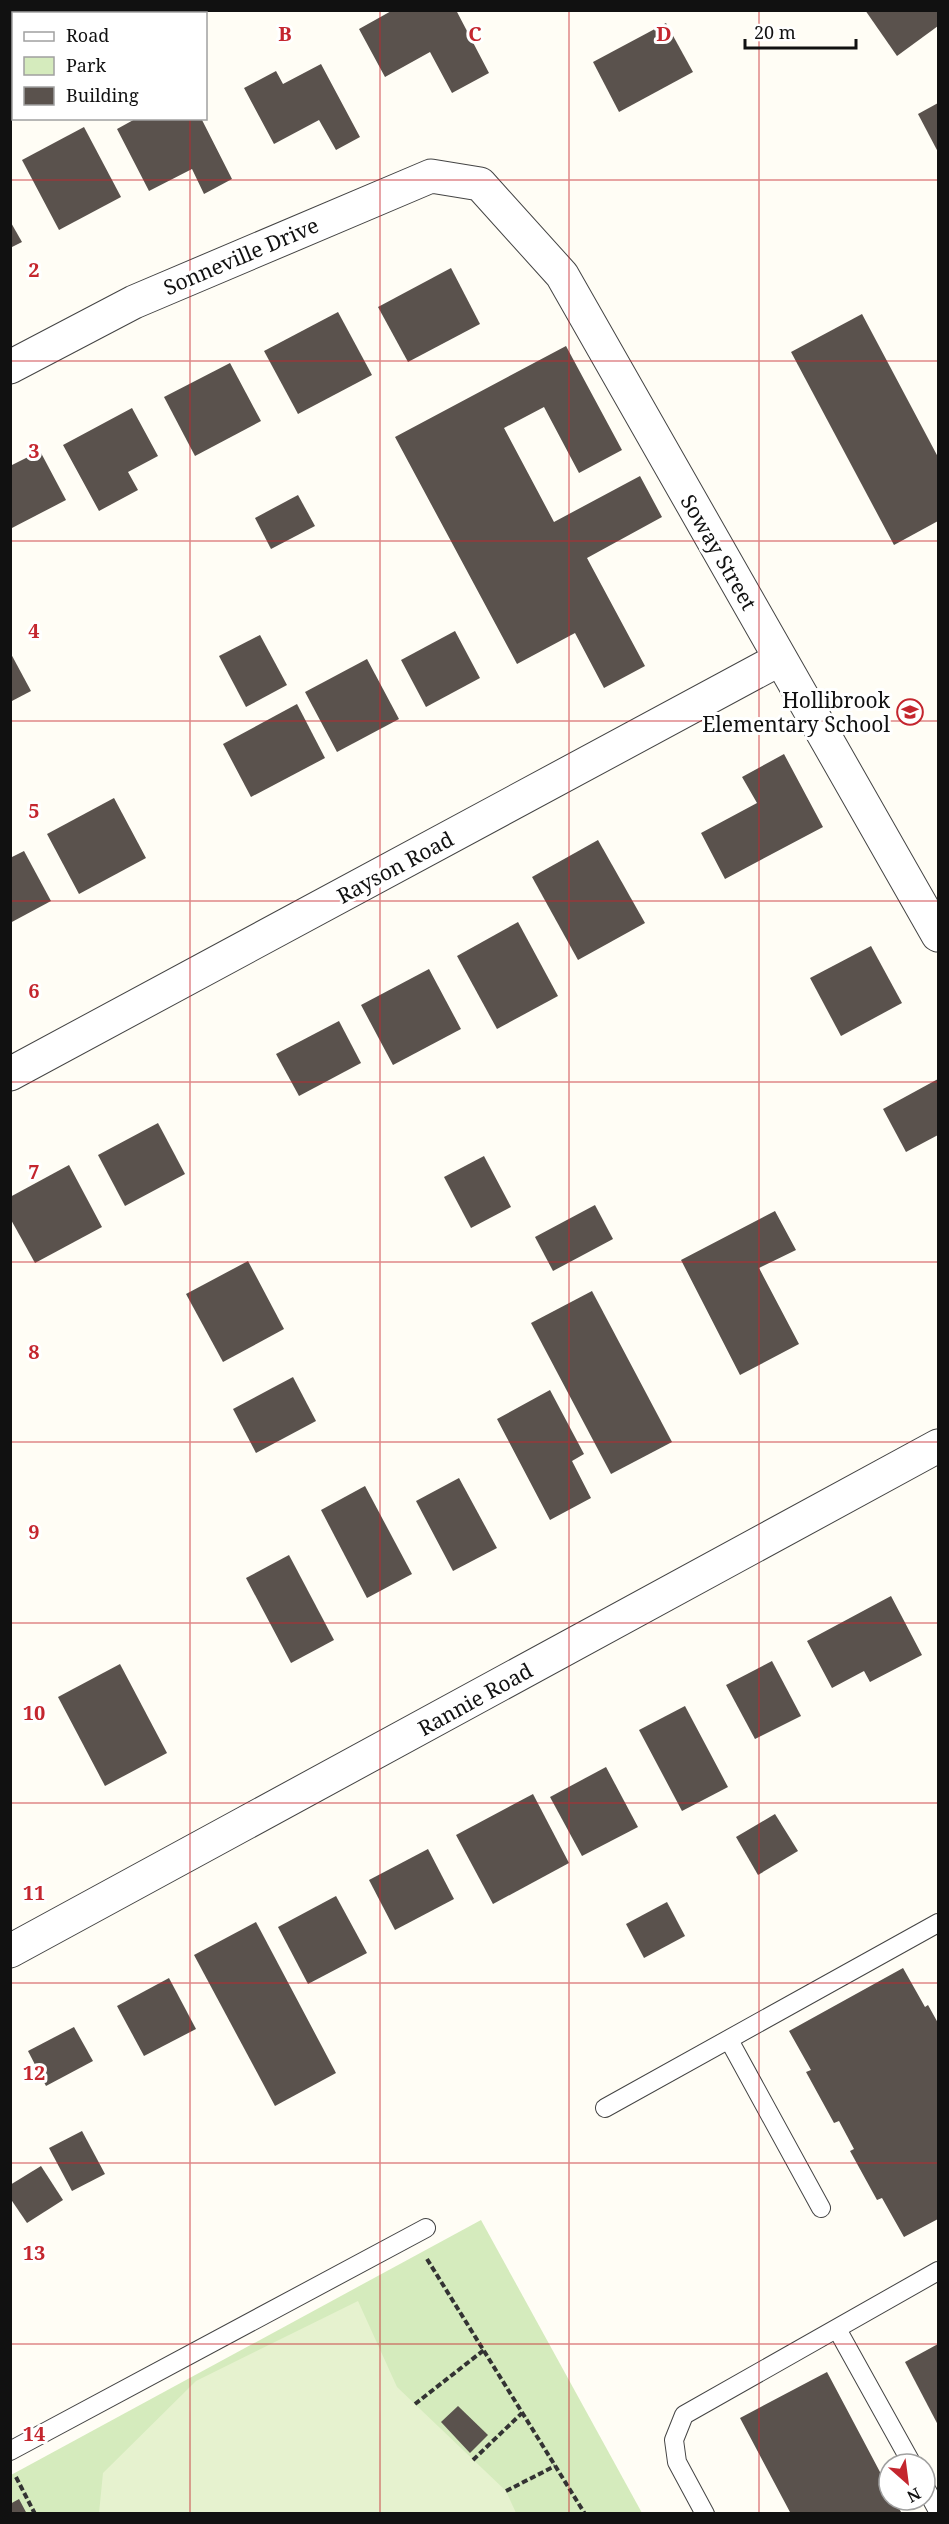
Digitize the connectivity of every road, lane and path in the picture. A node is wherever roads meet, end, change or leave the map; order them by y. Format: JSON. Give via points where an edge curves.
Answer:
{"nodes":[{"id":1,"x":480,"y":184,"type":"joint"},
{"id":2,"x":10,"y":367,"type":"edge"},
{"id":3,"x":780,"y":659,"type":"junction"},
{"id":4,"x":939,"y":935,"type":"edge"},
{"id":5,"x":10,"y":1074,"type":"edge"},
{"id":6,"x":939,"y":1446,"type":"edge"},
{"id":7,"x":939,"y":1923,"type":"edge"},
{"id":8,"x":10,"y":1951,"type":"edge"},
{"id":9,"x":729,"y":2040,"type":"junction"},
{"id":10,"x":605,"y":2108,"type":"dead end"},
{"id":11,"x":821,"y":2208,"type":"dead end"},
{"id":12,"x":419,"y":2232,"type":"joint"},
{"id":13,"x":939,"y":2271,"type":"edge"},
{"id":14,"x":837,"y":2329,"type":"junction"},
{"id":15,"x":484,"y":2350,"type":"junction"},
{"id":16,"x":415,"y":2404,"type":"dead end"},
{"id":17,"x":522,"y":2413,"type":"junction"},
{"id":18,"x":10,"y":2451,"type":"edge"},
{"id":19,"x":905,"y":2452,"type":"edge"},
{"id":20,"x":473,"y":2460,"type":"dead end"},
{"id":21,"x":555,"y":2466,"type":"junction"},
{"id":22,"x":15,"y":2475,"type":"dead end"},
{"id":23,"x":506,"y":2491,"type":"dead end"},
{"id":24,"x":35,"y":2514,"type":"edge"},
{"id":25,"x":585,"y":2514,"type":"edge"},
{"id":26,"x":705,"y":2514,"type":"edge"}],
"edges":[{"from":1,"to":2,"type":"street","name":"Sonneville Drive","via":[[431,176],[134,302]]},
{"from":1,"to":3,"type":"street","name":"Soway Street","via":[[562,275]]},
{"from":3,"to":4,"type":"street","name":"Soway Street"},
{"from":3,"to":5,"type":"street","name":"Rayson Road"},
{"from":6,"to":8,"type":"street","name":"Rannie Road"},
{"from":7,"to":9,"type":"lane"},
{"from":9,"to":10,"type":"lane"},
{"from":9,"to":11,"type":"lane"},
{"from":12,"to":15,"type":"path"},
{"from":12,"to":18,"type":"lane"},
{"from":13,"to":14,"type":"lane"},
{"from":14,"to":19,"type":"lane"},
{"from":14,"to":26,"type":"lane","via":[[684,2415],[674,2440],[677,2462]]},
{"from":15,"to":16,"type":"path"},
{"from":15,"to":17,"type":"path"},
{"from":17,"to":20,"type":"path"},
{"from":17,"to":21,"type":"path"},
{"from":21,"to":23,"type":"path"},
{"from":21,"to":25,"type":"path"},
{"from":22,"to":24,"type":"path"}]}
